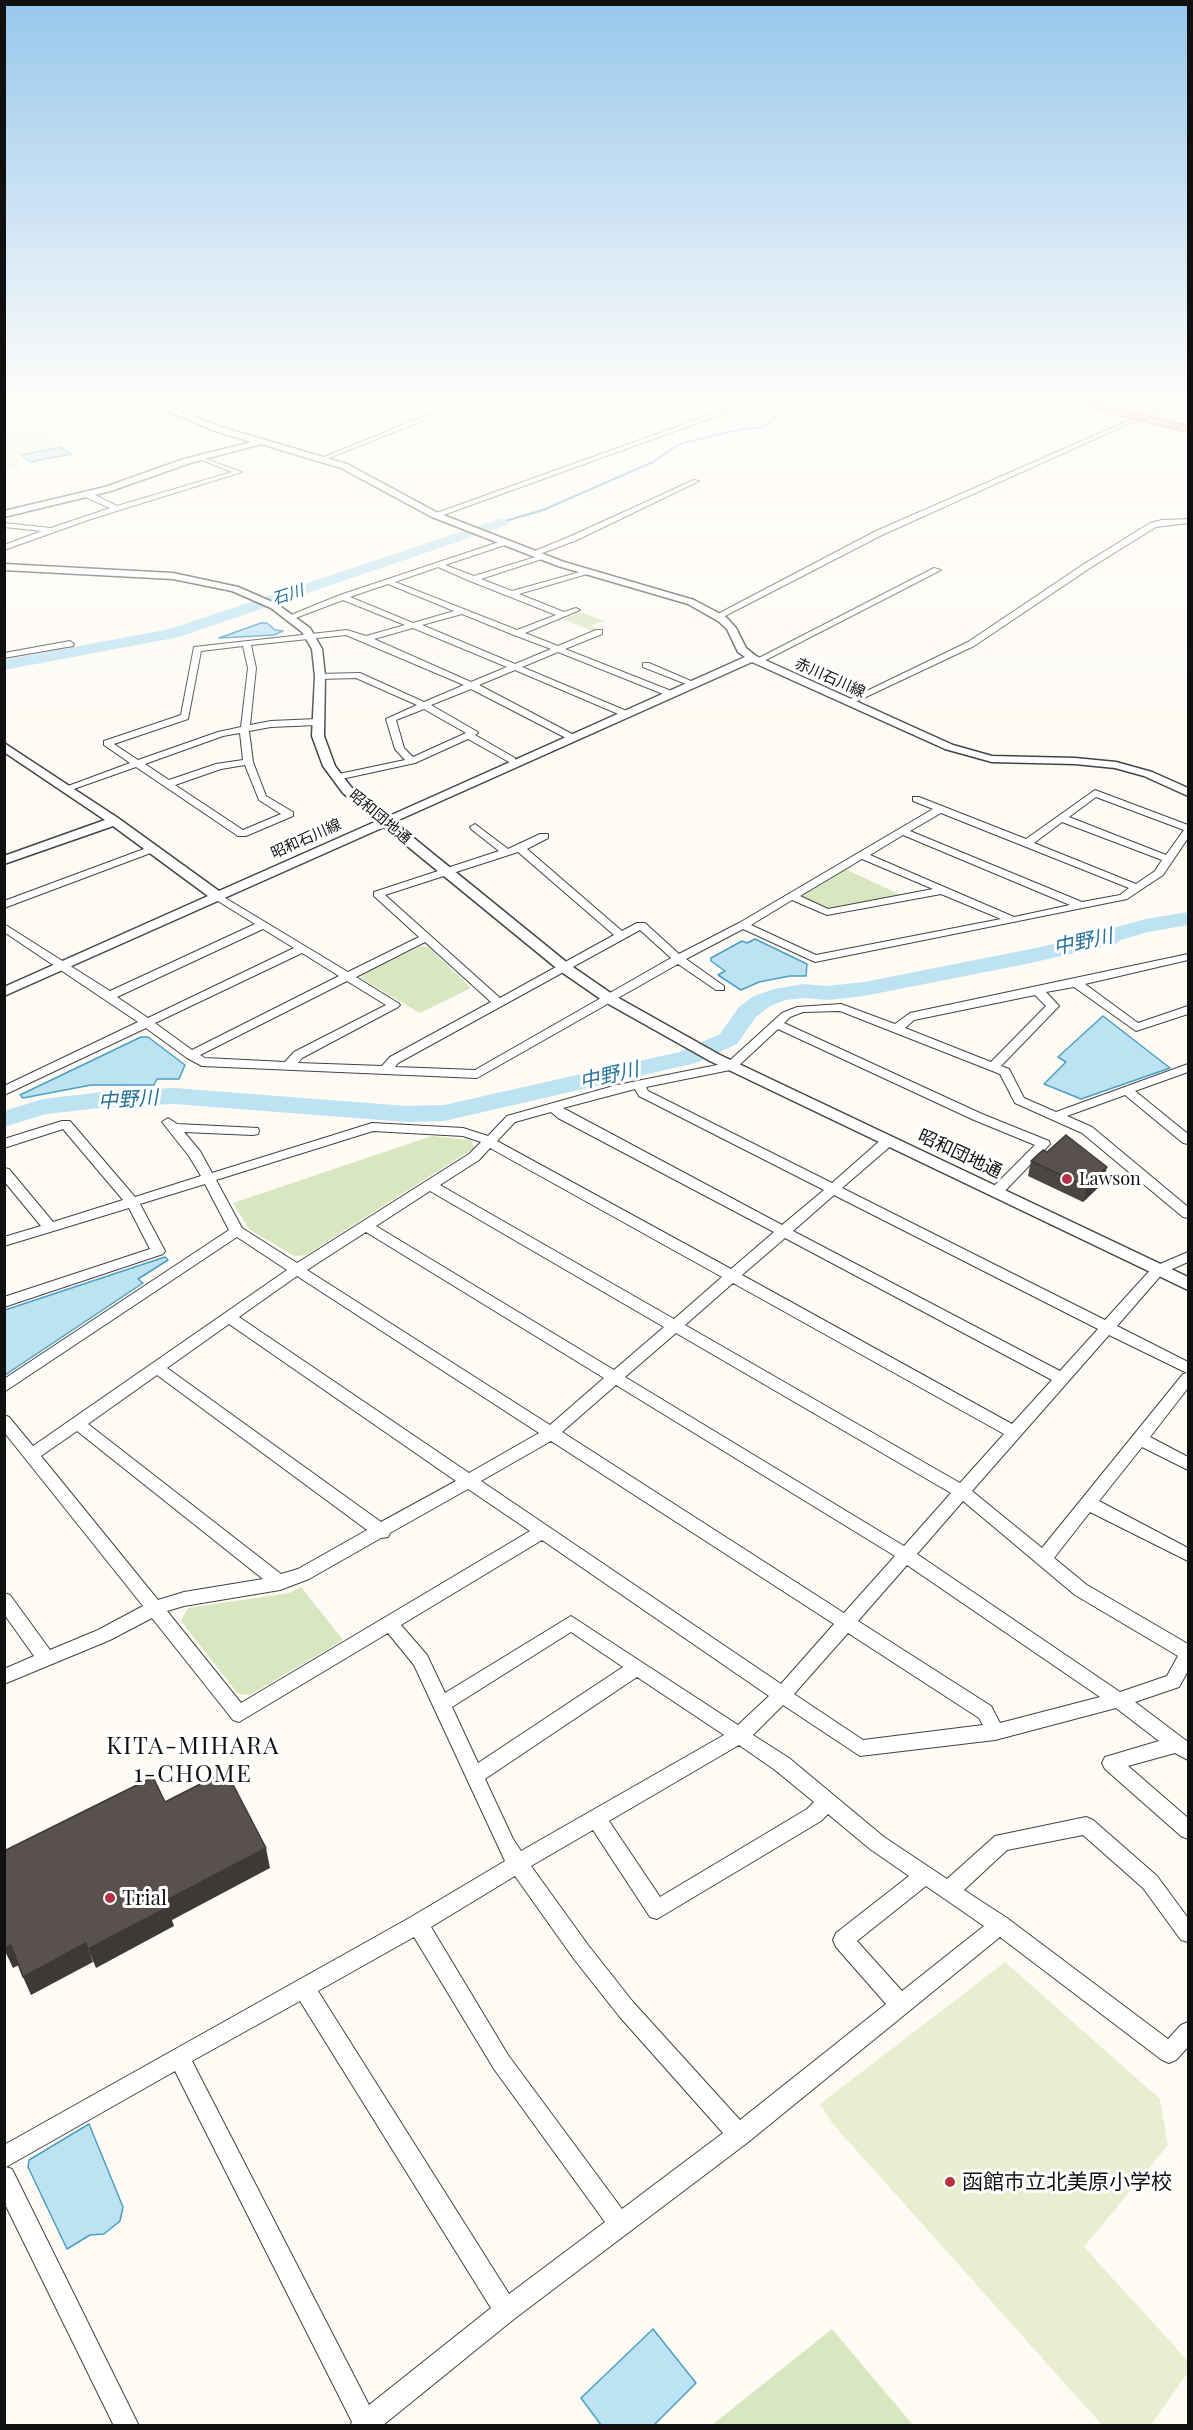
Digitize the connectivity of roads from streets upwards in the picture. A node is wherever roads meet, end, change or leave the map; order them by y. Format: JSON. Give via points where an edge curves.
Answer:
{"nodes":[{"id":1,"x":92,"y":516,"type":"edge"},
{"id":2,"x":438,"y":516,"type":"edge"},
{"id":3,"x":620,"y":516,"type":"edge"},
{"id":4,"x":916,"y":516,"type":"edge"},
{"id":5,"x":1188,"y":521,"type":"edge"},
{"id":6,"x":4,"y":525,"type":"edge"},
{"id":7,"x":52,"y":530,"type":"junction"},
{"id":8,"x":505,"y":542,"type":"junction"},
{"id":9,"x":6,"y":547,"type":"edge"},
{"id":10,"x":538,"y":555,"type":"junction"},
{"id":11,"x":441,"y":566,"type":"junction"},
{"id":12,"x":4,"y":567,"type":"edge"},
{"id":13,"x":937,"y":570,"type":"dead end"},
{"id":14,"x":584,"y":572,"type":"junction"},
{"id":15,"x":473,"y":579,"type":"junction"},
{"id":16,"x":389,"y":582,"type":"junction"},
{"id":17,"x":512,"y":594,"type":"junction"},
{"id":18,"x":343,"y":597,"type":"junction"},
{"id":19,"x":576,"y":610,"type":"dead end"},
{"id":20,"x":462,"y":611,"type":"junction"},
{"id":21,"x":564,"y":615,"type":"junction"},
{"id":22,"x":718,"y":616,"type":"junction"},
{"id":23,"x":290,"y":617,"type":"junction"},
{"id":24,"x":413,"y":625,"type":"junction"},
{"id":25,"x":599,"y":632,"type":"dead end"},
{"id":26,"x":517,"y":633,"type":"junction"},
{"id":27,"x":310,"y":636,"type":"junction"},
{"id":28,"x":366,"y":639,"type":"junction"},
{"id":29,"x":70,"y":644,"type":"dead end"},
{"id":30,"x":246,"y":644,"type":"junction"},
{"id":31,"x":558,"y":649,"type":"junction"},
{"id":32,"x":4,"y":657,"type":"edge"},
{"id":33,"x":755,"y":659,"type":"junction"},
{"id":34,"x":646,"y":665,"type":"dead end"},
{"id":35,"x":516,"y":667,"type":"junction"},
{"id":36,"x":321,"y":676,"type":"junction"},
{"id":37,"x":693,"y":684,"type":"junction"},
{"id":38,"x":472,"y":685,"type":"junction"},
{"id":39,"x":671,"y":694,"type":"junction"},
{"id":40,"x":848,"y":702,"type":"junction"},
{"id":41,"x":424,"y":705,"type":"junction"},
{"id":42,"x":626,"y":714,"type":"junction"},
{"id":43,"x":317,"y":722,"type":"junction"},
{"id":44,"x":244,"y":728,"type":"junction"},
{"id":45,"x":468,"y":735,"type":"junction"},
{"id":46,"x":573,"y":738,"type":"junction"},
{"id":47,"x":4,"y":746,"type":"edge"},
{"id":48,"x":512,"y":760,"type":"dead end"},
{"id":49,"x":412,"y":761,"type":"junction"},
{"id":50,"x":249,"y":762,"type":"junction"},
{"id":51,"x":137,"y":764,"type":"junction"},
{"id":52,"x":337,"y":777,"type":"junction"},
{"id":53,"x":168,"y":784,"type":"junction"},
{"id":54,"x":65,"y":789,"type":"junction"},
{"id":55,"x":1188,"y":792,"type":"edge"},
{"id":56,"x":916,"y":799,"type":"dead end"},
{"id":57,"x":940,"y":808,"type":"junction"},
{"id":58,"x":1062,"y":818,"type":"junction"},
{"id":59,"x":114,"y":821,"type":"junction"},
{"id":60,"x":384,"y":822,"type":"junction"},
{"id":61,"x":475,"y":827,"type":"dead end"},
{"id":62,"x":1188,"y":830,"type":"edge"},
{"id":63,"x":901,"y":831,"type":"junction"},
{"id":64,"x":544,"y":836,"type":"dead end"},
{"id":65,"x":1027,"y":843,"type":"junction"},
{"id":66,"x":520,"y":848,"type":"junction"},
{"id":67,"x":152,"y":849,"type":"junction"},
{"id":68,"x":506,"y":852,"type":"junction"},
{"id":69,"x":862,"y":855,"type":"junction"},
{"id":70,"x":1168,"y":859,"type":"junction"},
{"id":71,"x":4,"y":860,"type":"edge"},
{"id":72,"x":446,"y":872,"type":"junction"},
{"id":73,"x":1138,"y":888,"type":"junction"},
{"id":74,"x":941,"y":891,"type":"junction"},
{"id":75,"x":217,"y":896,"type":"junction"},
{"id":76,"x":791,"y":896,"type":"junction"},
{"id":77,"x":4,"y":906,"type":"edge"},
{"id":78,"x":1082,"y":906,"type":"junction"},
{"id":79,"x":1013,"y":921,"type":"junction"},
{"id":80,"x":264,"y":924,"type":"junction"},
{"id":81,"x":743,"y":925,"type":"junction"},
{"id":82,"x":4,"y":927,"type":"edge"},
{"id":83,"x":427,"y":936,"type":"junction"},
{"id":84,"x":622,"y":936,"type":"junction"},
{"id":85,"x":303,"y":948,"type":"junction"},
{"id":86,"x":1188,"y":957,"type":"edge"},
{"id":87,"x":678,"y":959,"type":"junction"},
{"id":88,"x":64,"y":966,"type":"junction"},
{"id":89,"x":565,"y":968,"type":"junction"},
{"id":90,"x":348,"y":976,"type":"junction"},
{"id":91,"x":1076,"y":983,"type":"junction"},
{"id":92,"x":720,"y":988,"type":"dead end"},
{"id":93,"x":1038,"y":991,"type":"junction"},
{"id":94,"x":4,"y":992,"type":"edge"},
{"id":95,"x":110,"y":996,"type":"junction"},
{"id":96,"x":610,"y":999,"type":"junction"},
{"id":97,"x":499,"y":1003,"type":"junction"},
{"id":98,"x":1188,"y":1010,"type":"edge"},
{"id":99,"x":146,"y":1023,"type":"junction"},
{"id":100,"x":776,"y":1024,"type":"junction"},
{"id":101,"x":897,"y":1029,"type":"junction"},
{"id":102,"x":191,"y":1055,"type":"junction"},
{"id":103,"x":288,"y":1065,"type":"junction"},
{"id":104,"x":730,"y":1066,"type":"junction"},
{"id":105,"x":993,"y":1066,"type":"junction"},
{"id":106,"x":1188,"y":1068,"type":"edge"},
{"id":107,"x":385,"y":1070,"type":"junction"},
{"id":108,"x":638,"y":1084,"type":"junction"},
{"id":109,"x":1126,"y":1090,"type":"junction"},
{"id":110,"x":4,"y":1091,"type":"edge"},
{"id":111,"x":554,"y":1107,"type":"junction"},
{"id":112,"x":1056,"y":1116,"type":"junction"},
{"id":113,"x":253,"y":1131,"type":"dead end"},
{"id":114,"x":1188,"y":1140,"type":"edge"},
{"id":115,"x":888,"y":1141,"type":"junction"},
{"id":116,"x":488,"y":1143,"type":"junction"},
{"id":117,"x":4,"y":1144,"type":"edge"},
{"id":118,"x":4,"y":1172,"type":"edge"},
{"id":119,"x":210,"y":1179,"type":"junction"},
{"id":120,"x":430,"y":1185,"type":"junction"},
{"id":121,"x":834,"y":1188,"type":"junction"},
{"id":122,"x":996,"y":1192,"type":"junction"},
{"id":123,"x":133,"y":1203,"type":"junction"},
{"id":124,"x":1188,"y":1214,"type":"edge"},
{"id":125,"x":366,"y":1226,"type":"junction"},
{"id":126,"x":50,"y":1228,"type":"junction"},
{"id":127,"x":237,"y":1231,"type":"junction"},
{"id":128,"x":783,"y":1231,"type":"junction"},
{"id":129,"x":4,"y":1242,"type":"edge"},
{"id":130,"x":1188,"y":1257,"type":"edge"},
{"id":131,"x":298,"y":1269,"type":"junction"},
{"id":132,"x":1158,"y":1270,"type":"junction"},
{"id":133,"x":731,"y":1278,"type":"junction"},
{"id":134,"x":1188,"y":1284,"type":"edge"},
{"id":135,"x":4,"y":1302,"type":"edge"},
{"id":136,"x":230,"y":1318,"type":"junction"},
{"id":137,"x":675,"y":1325,"type":"junction"},
{"id":138,"x":1109,"y":1327,"type":"junction"},
{"id":139,"x":157,"y":1368,"type":"junction"},
{"id":140,"x":1188,"y":1368,"type":"edge"},
{"id":141,"x":615,"y":1378,"type":"junction"},
{"id":142,"x":1062,"y":1378,"type":"junction"},
{"id":143,"x":1188,"y":1378,"type":"edge"},
{"id":144,"x":4,"y":1388,"type":"edge"},
{"id":145,"x":4,"y":1421,"type":"edge"},
{"id":146,"x":77,"y":1423,"type":"junction"},
{"id":147,"x":1013,"y":1432,"type":"junction"},
{"id":148,"x":551,"y":1433,"type":"junction"},
{"id":149,"x":1140,"y":1439,"type":"junction"},
{"id":150,"x":32,"y":1455,"type":"junction"},
{"id":151,"x":1188,"y":1464,"type":"edge"},
{"id":152,"x":468,"y":1481,"type":"junction"},
{"id":153,"x":963,"y":1492,"type":"junction"},
{"id":154,"x":1088,"y":1503,"type":"junction"},
{"id":155,"x":382,"y":1532,"type":"junction"},
{"id":156,"x":542,"y":1532,"type":"junction"},
{"id":157,"x":906,"y":1555,"type":"junction"},
{"id":158,"x":1188,"y":1555,"type":"edge"},
{"id":159,"x":1043,"y":1559,"type":"junction"},
{"id":160,"x":280,"y":1582,"type":"junction"},
{"id":161,"x":4,"y":1600,"type":"edge"},
{"id":162,"x":155,"y":1608,"type":"junction"},
{"id":163,"x":846,"y":1622,"type":"junction"},
{"id":164,"x":389,"y":1623,"type":"junction"},
{"id":165,"x":1188,"y":1654,"type":"edge"},
{"id":166,"x":46,"y":1659,"type":"junction"},
{"id":167,"x":636,"y":1668,"type":"junction"},
{"id":168,"x":4,"y":1677,"type":"edge"},
{"id":169,"x":783,"y":1694,"type":"junction"},
{"id":170,"x":1118,"y":1700,"type":"junction"},
{"id":171,"x":442,"y":1704,"type":"junction"},
{"id":172,"x":995,"y":1732,"type":"junction"},
{"id":173,"x":739,"y":1736,"type":"junction"},
{"id":174,"x":1183,"y":1748,"type":"edge"},
{"id":175,"x":474,"y":1776,"type":"junction"},
{"id":176,"x":828,"y":1802,"type":"junction"},
{"id":177,"x":597,"y":1819,"type":"junction"},
{"id":178,"x":1188,"y":1830,"type":"edge"},
{"id":179,"x":519,"y":1865,"type":"junction"},
{"id":180,"x":925,"y":1875,"type":"junction"},
{"id":181,"x":949,"y":1890,"type":"junction"},
{"id":182,"x":418,"y":1924,"type":"junction"},
{"id":183,"x":1000,"y":1925,"type":"junction"},
{"id":184,"x":1188,"y":1933,"type":"edge"},
{"id":185,"x":304,"y":1988,"type":"junction"},
{"id":186,"x":900,"y":2004,"type":"junction"},
{"id":187,"x":1188,"y":2032,"type":"edge"},
{"id":188,"x":178,"y":2057,"type":"junction"},
{"id":189,"x":740,"y":2135,"type":"junction"},
{"id":190,"x":4,"y":2157,"type":"edge"},
{"id":191,"x":4,"y":2177,"type":"edge"},
{"id":192,"x":621,"y":2226,"type":"junction"},
{"id":193,"x":506,"y":2311,"type":"junction"},
{"id":194,"x":364,"y":2424,"type":"edge"},
{"id":195,"x":127,"y":2426,"type":"edge"}],
"edges":[{"from":1,"to":7,"type":"street"},
{"from":2,"to":8,"type":"street","name":"赤川石川線"},
{"from":3,"to":10,"type":"street"},
{"from":4,"to":22,"type":"street"},
{"from":5,"to":40,"type":"street","via":[[1153,525],[971,644]]},
{"from":6,"to":7,"type":"street"},
{"from":7,"to":9,"type":"street"},
{"from":8,"to":10,"type":"street","name":"赤川石川線"},
{"from":8,"to":11,"type":"street"},
{"from":10,"to":14,"type":"street","name":"赤川石川線"},
{"from":10,"to":15,"type":"street"},
{"from":11,"to":15,"type":"street"},
{"from":11,"to":16,"type":"street"},
{"from":12,"to":23,"type":"street","name":"昭和団地通","via":[[173,576],[235,589]]},
{"from":13,"to":33,"type":"street"},
{"from":14,"to":17,"type":"street"},
{"from":14,"to":22,"type":"street","name":"赤川石川線","via":[[691,602]]},
{"from":15,"to":17,"type":"street"},
{"from":16,"to":18,"type":"street"},
{"from":16,"to":20,"type":"street"},
{"from":17,"to":21,"type":"street"},
{"from":18,"to":23,"type":"street"},
{"from":18,"to":24,"type":"street"},
{"from":19,"to":21,"type":"street"},
{"from":20,"to":24,"type":"street"},
{"from":20,"to":26,"type":"street"},
{"from":21,"to":26,"type":"street"},
{"from":22,"to":33,"type":"street","name":"赤川石川線","via":[[742,650]]},
{"from":23,"to":27,"type":"street","name":"昭和団地通"},
{"from":24,"to":28,"type":"street"},
{"from":24,"to":35,"type":"street"},
{"from":25,"to":31,"type":"street"},
{"from":26,"to":31,"type":"street"},
{"from":27,"to":28,"type":"street","via":[[347,632]]},
{"from":27,"to":30,"type":"street"},
{"from":27,"to":36,"type":"street","name":"昭和団地通","via":[[319,654]]},
{"from":28,"to":38,"type":"street"},
{"from":29,"to":32,"type":"street"},
{"from":30,"to":44,"type":"street","via":[[252,668]]},
{"from":30,"to":51,"type":"street","via":[[197,649],[185,717],[107,743]]},
{"from":31,"to":35,"type":"street"},
{"from":31,"to":39,"type":"street"},
{"from":33,"to":37,"type":"street","name":"昭和石川線"},
{"from":33,"to":40,"type":"street","name":"赤川石川線"},
{"from":34,"to":37,"type":"street"},
{"from":35,"to":38,"type":"street"},
{"from":35,"to":42,"type":"street"},
{"from":36,"to":41,"type":"street","via":[[357,675]]},
{"from":36,"to":43,"type":"street","name":"昭和団地通"},
{"from":37,"to":39,"type":"street","name":"昭和石川線"},
{"from":38,"to":41,"type":"street"},
{"from":38,"to":46,"type":"street"},
{"from":39,"to":42,"type":"street","name":"昭和石川線"},
{"from":40,"to":55,"type":"street","name":"赤川石川線","via":[[975,756],[1116,765]]},
{"from":41,"to":45,"type":"street","via":[[473,733]]},
{"from":41,"to":49,"type":"street","via":[[391,719],[400,748]]},
{"from":42,"to":46,"type":"street","name":"昭和石川線"},
{"from":43,"to":44,"type":"street"},
{"from":43,"to":52,"type":"street","name":"昭和団地通","via":[[320,746]]},
{"from":44,"to":50,"type":"street"},
{"from":44,"to":51,"type":"street"},
{"from":45,"to":48,"type":"street"},
{"from":45,"to":49,"type":"street"},
{"from":46,"to":60,"type":"street","name":"昭和石川線"},
{"from":47,"to":54,"type":"street"},
{"from":49,"to":52,"type":"street"},
{"from":50,"to":53,"type":"street","via":[[219,766]]},
{"from":50,"to":53,"type":"street","via":[[262,798],[289,814],[242,834]]},
{"from":51,"to":53,"type":"street"},
{"from":51,"to":54,"type":"street"},
{"from":52,"to":60,"type":"street","name":"昭和団地通"},
{"from":54,"to":59,"type":"street"},
{"from":56,"to":57,"type":"street"},
{"from":57,"to":63,"type":"street"},
{"from":57,"to":65,"type":"street"},
{"from":58,"to":62,"type":"street","via":[[1095,793]]},
{"from":58,"to":65,"type":"street"},
{"from":58,"to":70,"type":"street"},
{"from":59,"to":67,"type":"street"},
{"from":59,"to":71,"type":"street"},
{"from":60,"to":72,"type":"street","name":"昭和団地通"},
{"from":60,"to":75,"type":"street","name":"昭和石川線"},
{"from":61,"to":68,"type":"street"},
{"from":62,"to":70,"type":"street"},
{"from":63,"to":69,"type":"street"},
{"from":63,"to":78,"type":"street"},
{"from":64,"to":66,"type":"street"},
{"from":65,"to":73,"type":"street"},
{"from":66,"to":68,"type":"street"},
{"from":66,"to":84,"type":"street"},
{"from":67,"to":75,"type":"street"},
{"from":67,"to":77,"type":"street"},
{"from":68,"to":72,"type":"street"},
{"from":69,"to":74,"type":"street"},
{"from":69,"to":76,"type":"street"},
{"from":70,"to":73,"type":"street","via":[[1159,873]]},
{"from":72,"to":83,"type":"street","via":[[378,894]]},
{"from":72,"to":89,"type":"street","name":"昭和団地通"},
{"from":73,"to":78,"type":"street","via":[[1123,897]]},
{"from":74,"to":76,"type":"street","via":[[827,912]]},
{"from":74,"to":79,"type":"street"},
{"from":75,"to":80,"type":"street"},
{"from":75,"to":88,"type":"street","name":"昭和石川線"},
{"from":76,"to":81,"type":"street"},
{"from":78,"to":79,"type":"street"},
{"from":79,"to":81,"type":"street","via":[[815,959]]},
{"from":80,"to":85,"type":"street"},
{"from":80,"to":95,"type":"street"},
{"from":81,"to":87,"type":"street"},
{"from":82,"to":88,"type":"street"},
{"from":83,"to":90,"type":"street"},
{"from":83,"to":97,"type":"street"},
{"from":84,"to":87,"type":"street","via":[[641,925]]},
{"from":84,"to":89,"type":"street"},
{"from":85,"to":90,"type":"street"},
{"from":85,"to":99,"type":"street"},
{"from":86,"to":91,"type":"street"},
{"from":87,"to":92,"type":"street"},
{"from":87,"to":96,"type":"street"},
{"from":88,"to":94,"type":"street","name":"昭和石川線"},
{"from":88,"to":95,"type":"street"},
{"from":89,"to":96,"type":"street","name":"昭和団地通"},
{"from":89,"to":97,"type":"street"},
{"from":90,"to":102,"type":"street"},
{"from":90,"to":103,"type":"street","via":[[394,1005],[298,1055]]},
{"from":91,"to":93,"type":"street"},
{"from":91,"to":98,"type":"street","via":[[1136,1027]]},
{"from":93,"to":101,"type":"street","via":[[910,1017]]},
{"from":93,"to":105,"type":"street","via":[[1053,1006]]},
{"from":95,"to":99,"type":"street"},
{"from":96,"to":104,"type":"street","name":"昭和団地通"},
{"from":96,"to":107,"type":"street","via":[[477,1074]]},
{"from":97,"to":107,"type":"street","via":[[394,1060]]},
{"from":99,"to":102,"type":"street"},
{"from":99,"to":110,"type":"street"},
{"from":100,"to":101,"type":"street","via":[[794,1011],[841,1007]]},
{"from":100,"to":104,"type":"street"},
{"from":100,"to":122,"type":"street","via":[[1044,1144]]},
{"from":101,"to":105,"type":"street"},
{"from":102,"to":103,"type":"street","via":[[202,1062]]},
{"from":103,"to":107,"type":"street"},
{"from":104,"to":108,"type":"street"},
{"from":104,"to":115,"type":"street","name":"昭和団地通"},
{"from":105,"to":112,"type":"street","via":[[1005,1072],[1019,1100]]},
{"from":106,"to":109,"type":"street"},
{"from":108,"to":111,"type":"street"},
{"from":108,"to":121,"type":"street","via":[[643,1093]]},
{"from":109,"to":112,"type":"street"},
{"from":109,"to":114,"type":"street"},
{"from":111,"to":116,"type":"street","via":[[511,1119]]},
{"from":111,"to":128,"type":"street","via":[[562,1115]]},
{"from":112,"to":124,"type":"street","via":[[1087,1130]]},
{"from":113,"to":119,"type":"street","via":[[170,1125]]},
{"from":115,"to":121,"type":"street"},
{"from":115,"to":122,"type":"street","name":"昭和団地通"},
{"from":116,"to":119,"type":"street","via":[[463,1132],[372,1127]]},
{"from":116,"to":120,"type":"street","via":[[474,1157]]},
{"from":116,"to":133,"type":"street"},
{"from":117,"to":123,"type":"street","via":[[66,1124]]},
{"from":118,"to":126,"type":"street"},
{"from":119,"to":123,"type":"street"},
{"from":119,"to":127,"type":"street"},
{"from":120,"to":125,"type":"street"},
{"from":120,"to":137,"type":"street"},
{"from":121,"to":128,"type":"street"},
{"from":121,"to":138,"type":"street"},
{"from":122,"to":132,"type":"street","name":"昭和団地通"},
{"from":123,"to":126,"type":"street"},
{"from":123,"to":135,"type":"street","via":[[158,1251]]},
{"from":125,"to":131,"type":"street"},
{"from":125,"to":141,"type":"street"},
{"from":126,"to":129,"type":"street"},
{"from":127,"to":131,"type":"street"},
{"from":127,"to":144,"type":"street"},
{"from":128,"to":133,"type":"street"},
{"from":128,"to":142,"type":"street"},
{"from":130,"to":132,"type":"street"},
{"from":131,"to":136,"type":"street"},
{"from":131,"to":148,"type":"street"},
{"from":132,"to":134,"type":"street","name":"昭和団地通"},
{"from":132,"to":138,"type":"street"},
{"from":133,"to":137,"type":"street"},
{"from":133,"to":147,"type":"street"},
{"from":136,"to":139,"type":"street"},
{"from":136,"to":152,"type":"street"},
{"from":137,"to":141,"type":"street"},
{"from":137,"to":153,"type":"street"},
{"from":138,"to":140,"type":"street"},
{"from":138,"to":142,"type":"street"},
{"from":139,"to":146,"type":"street"},
{"from":139,"to":155,"type":"street"},
{"from":141,"to":148,"type":"street"},
{"from":141,"to":157,"type":"street"},
{"from":142,"to":147,"type":"street"},
{"from":143,"to":149,"type":"street"},
{"from":145,"to":150,"type":"street"},
{"from":146,"to":150,"type":"street"},
{"from":146,"to":160,"type":"street"},
{"from":147,"to":153,"type":"street"},
{"from":148,"to":152,"type":"street"},
{"from":148,"to":163,"type":"street"},
{"from":149,"to":151,"type":"street"},
{"from":149,"to":154,"type":"street"},
{"from":150,"to":162,"type":"street"},
{"from":152,"to":155,"type":"street"},
{"from":152,"to":156,"type":"street"},
{"from":153,"to":157,"type":"street"},
{"from":153,"to":159,"type":"street"},
{"from":154,"to":158,"type":"street"},
{"from":154,"to":159,"type":"street"},
{"from":155,"to":160,"type":"street"},
{"from":156,"to":164,"type":"street"},
{"from":156,"to":169,"type":"street"},
{"from":157,"to":163,"type":"street"},
{"from":157,"to":170,"type":"street"},
{"from":159,"to":165,"type":"street","via":[[1081,1590]]},
{"from":160,"to":162,"type":"street"},
{"from":161,"to":166,"type":"street"},
{"from":162,"to":164,"type":"street","via":[[239,1714]]},
{"from":162,"to":166,"type":"street"},
{"from":163,"to":169,"type":"street"},
{"from":163,"to":172,"type":"street","via":[[985,1712]]},
{"from":164,"to":171,"type":"street","via":[[421,1660]]},
{"from":165,"to":170,"type":"street","via":[[1173,1682]]},
{"from":166,"to":168,"type":"street"},
{"from":167,"to":171,"type":"street","via":[[571,1623]]},
{"from":167,"to":173,"type":"street"},
{"from":167,"to":175,"type":"street"},
{"from":169,"to":172,"type":"street","via":[[860,1748]]},
{"from":169,"to":173,"type":"street"},
{"from":170,"to":172,"type":"street"},
{"from":170,"to":174,"type":"street"},
{"from":171,"to":175,"type":"street"},
{"from":173,"to":176,"type":"street","via":[[782,1764]]},
{"from":173,"to":177,"type":"street"},
{"from":174,"to":178,"type":"street","via":[[1111,1763]]},
{"from":175,"to":179,"type":"street"},
{"from":176,"to":177,"type":"street","via":[[814,1815],[657,1910]]},
{"from":176,"to":180,"type":"street","via":[[877,1843]]},
{"from":177,"to":179,"type":"street"},
{"from":179,"to":182,"type":"street"},
{"from":179,"to":189,"type":"street","via":[[626,2009]]},
{"from":180,"to":181,"type":"street"},
{"from":180,"to":186,"type":"street","via":[[843,1940]]},
{"from":181,"to":183,"type":"street"},
{"from":181,"to":184,"type":"street","via":[[1002,1842],[1086,1826],[1150,1882]]},
{"from":182,"to":185,"type":"street"},
{"from":182,"to":192,"type":"street","via":[[501,2062]]},
{"from":183,"to":186,"type":"street"},
{"from":183,"to":187,"type":"street","via":[[1168,2053]]},
{"from":185,"to":188,"type":"street"},
{"from":185,"to":193,"type":"street"},
{"from":186,"to":189,"type":"street"},
{"from":188,"to":190,"type":"street"},
{"from":188,"to":194,"type":"street"},
{"from":189,"to":192,"type":"street"},
{"from":191,"to":195,"type":"street"},
{"from":192,"to":193,"type":"street"},
{"from":193,"to":194,"type":"street"}]}
